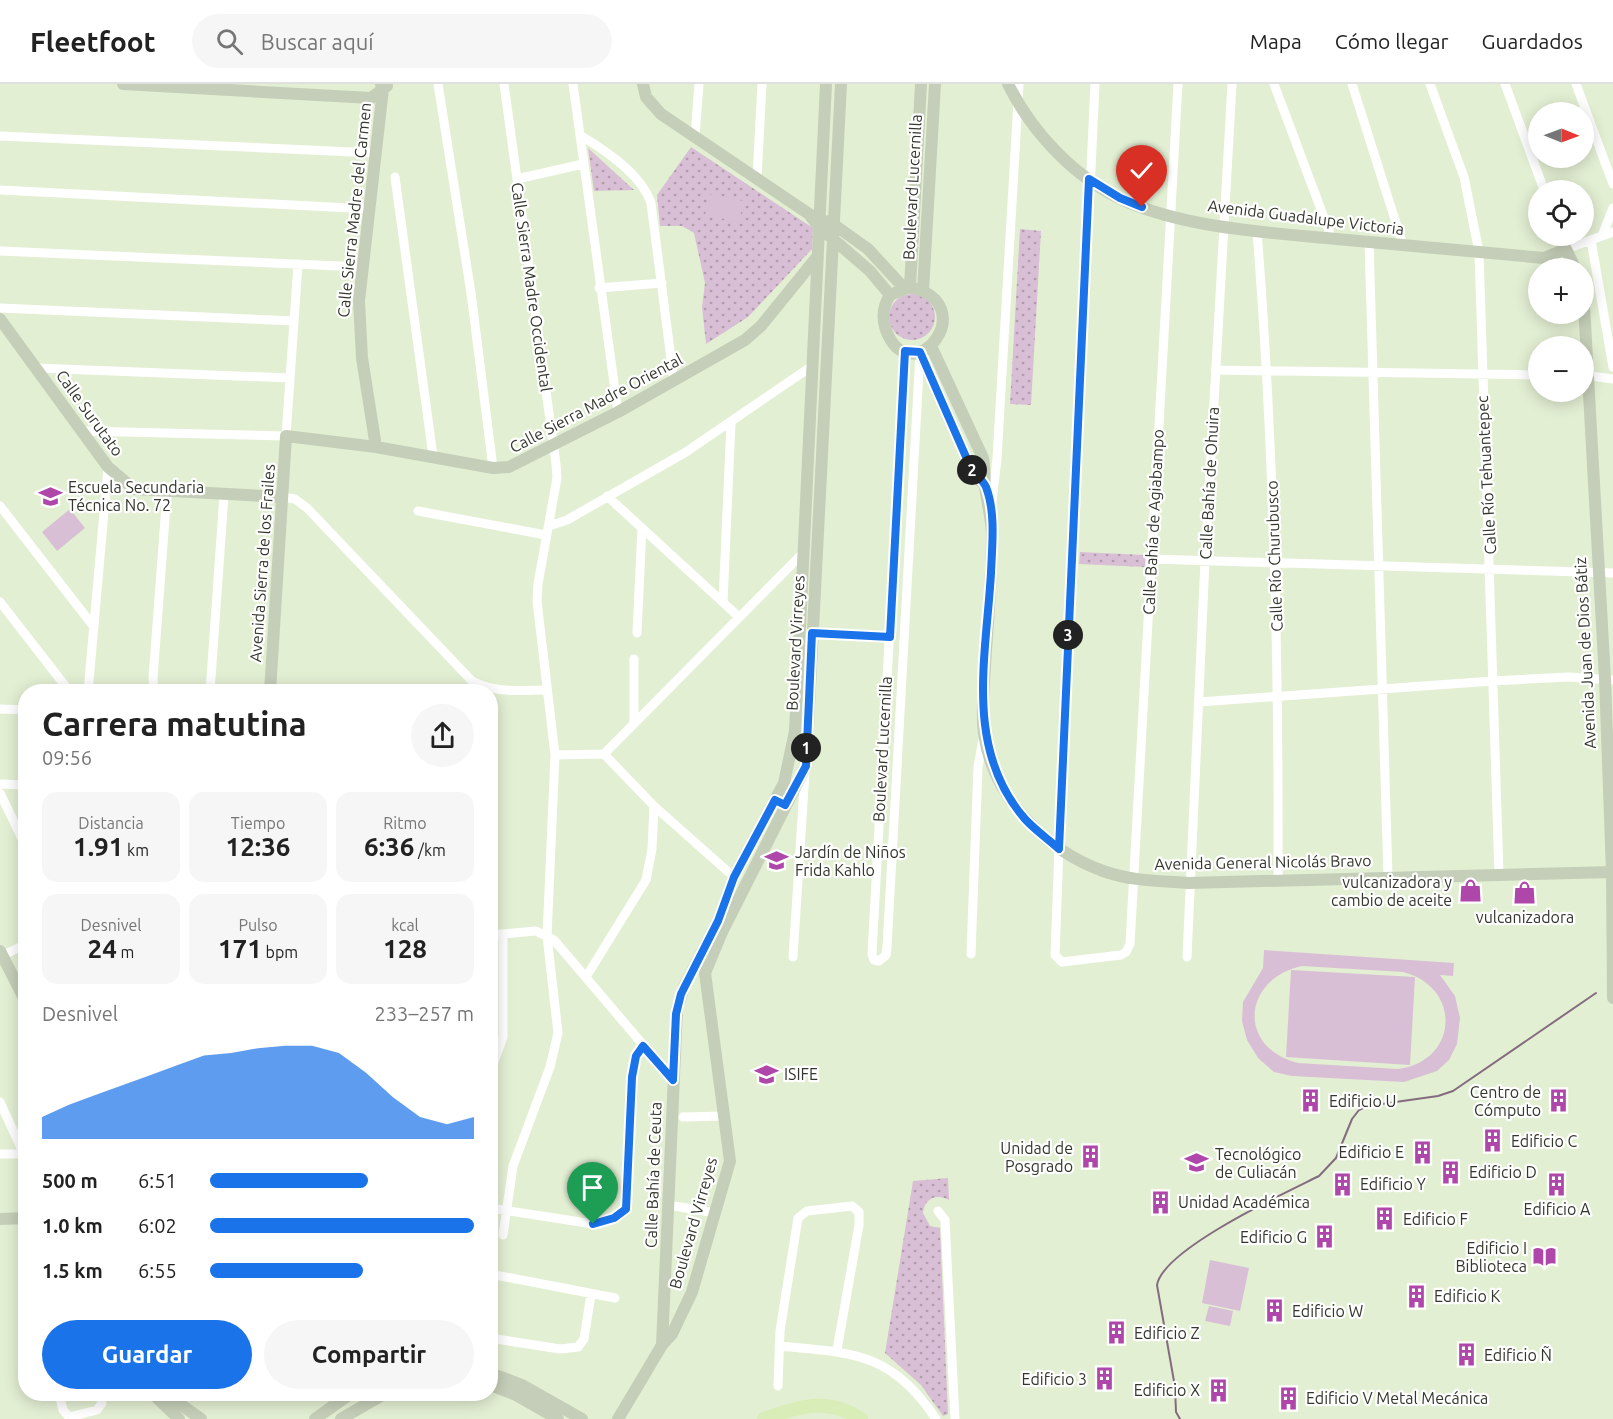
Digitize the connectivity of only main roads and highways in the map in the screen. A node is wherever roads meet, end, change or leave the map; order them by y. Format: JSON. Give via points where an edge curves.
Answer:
{"nodes":[{"id":1,"x":764,"y":1419,"type":"edge"},
{"id":2,"x":861,"y":1419,"type":"edge"}],
"edges":[{"from":1,"to":2,"type":"main road","via":[[818,1404],[842,1409]]}]}
